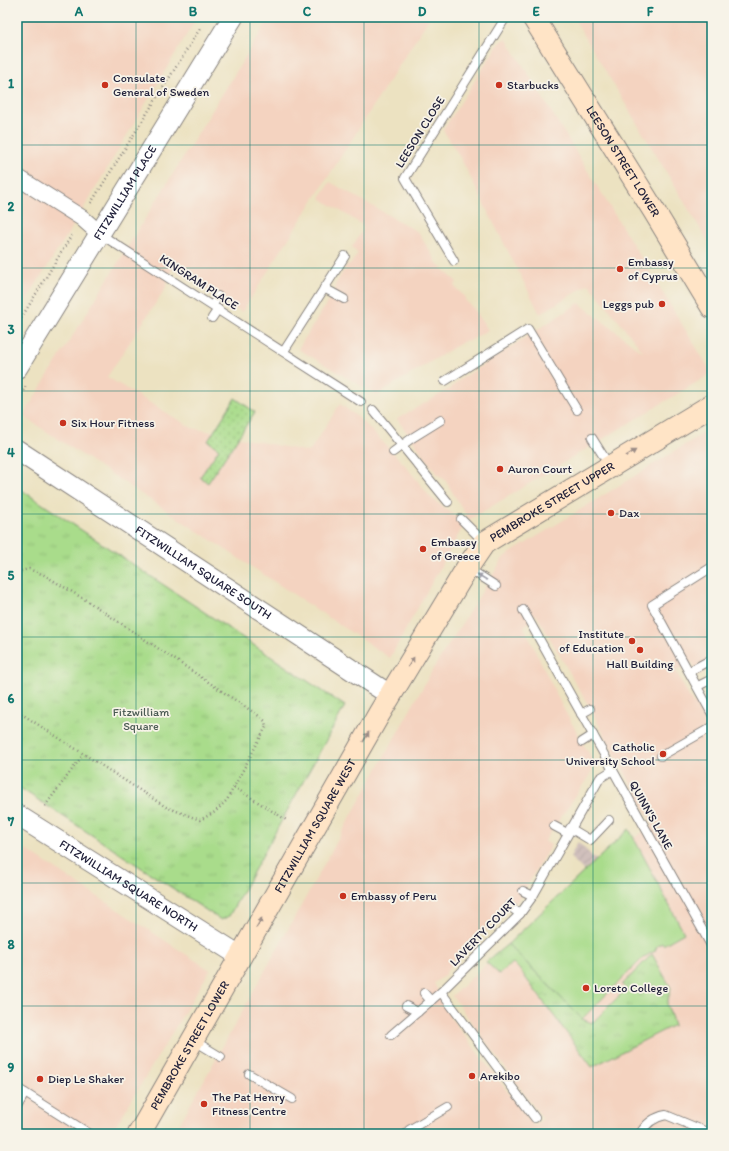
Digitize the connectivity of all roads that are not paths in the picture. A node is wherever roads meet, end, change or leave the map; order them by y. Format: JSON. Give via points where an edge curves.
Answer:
{"nodes":[{"id":1,"x":233,"y":17,"type":"edge"},
{"id":2,"x":506,"y":17,"type":"edge"},
{"id":3,"x":532,"y":17,"type":"edge"},
{"id":4,"x":17,"y":177,"type":"edge"},
{"id":5,"x":100,"y":234,"type":"junction"},
{"id":6,"x":345,"y":256,"type":"dead end"},
{"id":7,"x":454,"y":261,"type":"dead end"},
{"id":8,"x":324,"y":288,"type":"junction"},
{"id":9,"x":218,"y":296,"type":"dead end"},
{"id":10,"x":344,"y":298,"type":"dead end"},
{"id":11,"x":215,"y":307,"type":"junction"},
{"id":12,"x":712,"y":307,"type":"edge"},
{"id":13,"x":212,"y":318,"type":"dead end"},
{"id":14,"x":284,"y":352,"type":"junction"},
{"id":15,"x":17,"y":368,"type":"edge"},
{"id":16,"x":445,"y":381,"type":"dead end"},
{"id":17,"x":361,"y":402,"type":"dead end"},
{"id":18,"x":712,"y":405,"type":"edge"},
{"id":19,"x":373,"y":410,"type":"dead end"},
{"id":20,"x":577,"y":410,"type":"dead end"},
{"id":21,"x":442,"y":420,"type":"dead end"},
{"id":22,"x":592,"y":438,"type":"dead end"},
{"id":23,"x":402,"y":445,"type":"junction"},
{"id":24,"x":17,"y":450,"type":"edge"},
{"id":25,"x":393,"y":452,"type":"dead end"},
{"id":26,"x":610,"y":466,"type":"junction"},
{"id":27,"x":448,"y":502,"type":"dead end"},
{"id":28,"x":461,"y":519,"type":"dead end"},
{"id":29,"x":484,"y":543,"type":"junction"},
{"id":30,"x":712,"y":567,"type":"edge"},
{"id":31,"x":467,"y":568,"type":"junction"},
{"id":32,"x":496,"y":586,"type":"dead end"},
{"id":33,"x":523,"y":610,"type":"dead end"},
{"id":34,"x":712,"y":659,"type":"edge"},
{"id":35,"x":690,"y":671,"type":"junction"},
{"id":36,"x":712,"y":678,"type":"edge"},
{"id":37,"x":698,"y":686,"type":"junction"},
{"id":38,"x":390,"y":695,"type":"junction"},
{"id":39,"x":590,"y":709,"type":"dead end"},
{"id":40,"x":581,"y":714,"type":"junction"},
{"id":41,"x":712,"y":714,"type":"edge"},
{"id":42,"x":712,"y":727,"type":"edge"},
{"id":43,"x":593,"y":735,"type":"junction"},
{"id":44,"x":582,"y":742,"type":"dead end"},
{"id":45,"x":661,"y":756,"type":"dead end"},
{"id":46,"x":612,"y":770,"type":"junction"},
{"id":47,"x":17,"y":815,"type":"edge"},
{"id":48,"x":610,"y":820,"type":"dead end"},
{"id":49,"x":554,"y":826,"type":"dead end"},
{"id":50,"x":569,"y":831,"type":"junction"},
{"id":51,"x":523,"y":891,"type":"dead end"},
{"id":52,"x":533,"y":896,"type":"junction"},
{"id":53,"x":509,"y":906,"type":"dead end"},
{"id":54,"x":520,"y":914,"type":"junction"},
{"id":55,"x":712,"y":947,"type":"edge"},
{"id":56,"x":240,"y":956,"type":"junction"},
{"id":57,"x":441,"y":992,"type":"junction"},
{"id":58,"x":424,"y":993,"type":"dead end"},
{"id":59,"x":431,"y":1001,"type":"junction"},
{"id":60,"x":406,"y":1006,"type":"dead end"},
{"id":61,"x":418,"y":1012,"type":"junction"},
{"id":62,"x":390,"y":1024,"type":"dead end"},
{"id":63,"x":398,"y":1029,"type":"junction"},
{"id":64,"x":390,"y":1035,"type":"dead end"},
{"id":65,"x":192,"y":1039,"type":"junction"},
{"id":66,"x":221,"y":1057,"type":"dead end"},
{"id":67,"x":249,"y":1074,"type":"dead end"},
{"id":68,"x":17,"y":1088,"type":"edge"},
{"id":69,"x":25,"y":1093,"type":"junction"},
{"id":70,"x":292,"y":1099,"type":"dead end"},
{"id":71,"x":17,"y":1107,"type":"edge"},
{"id":72,"x":448,"y":1107,"type":"dead end"},
{"id":73,"x":535,"y":1118,"type":"dead end"},
{"id":74,"x":90,"y":1134,"type":"edge"},
{"id":75,"x":139,"y":1134,"type":"edge"},
{"id":76,"x":407,"y":1134,"type":"edge"},
{"id":77,"x":640,"y":1134,"type":"edge"},
{"id":78,"x":712,"y":1134,"type":"edge"}],
"edges":[{"from":1,"to":5,"type":"street","name":"FITZWILLIAM PLACE"},
{"from":2,"to":7,"type":"lane","name":"LEESON CLOSE","via":[[405,178]]},
{"from":3,"to":12,"type":"main road","name":"LEESON STREET LOWER"},
{"from":4,"to":5,"type":"street","via":[[82,218]]},
{"from":5,"to":11,"type":"lane","name":"KINGRAM PLACE"},
{"from":5,"to":15,"type":"street","name":"FITZWILLIAM PLACE"},
{"from":6,"to":8,"type":"lane"},
{"from":8,"to":10,"type":"lane"},
{"from":8,"to":14,"type":"lane"},
{"from":9,"to":11,"type":"lane"},
{"from":11,"to":13,"type":"lane"},
{"from":11,"to":14,"type":"lane","name":"KINGRAM PLACE"},
{"from":14,"to":17,"type":"lane","name":"KINGRAM PLACE"},
{"from":16,"to":20,"type":"lane","via":[[528,329]]},
{"from":26,"to":18,"type":"main road","name":"PEMBROKE STREET UPPER","one_way":true},
{"from":19,"to":23,"type":"lane"},
{"from":21,"to":23,"type":"lane"},
{"from":22,"to":26,"type":"lane"},
{"from":23,"to":25,"type":"lane"},
{"from":23,"to":27,"type":"lane"},
{"from":24,"to":38,"type":"street","name":"FITZWILLIAM SQUARE SOUTH"},
{"from":26,"to":29,"type":"main road","name":"PEMBROKE STREET UPPER"},
{"from":28,"to":29,"type":"lane"},
{"from":29,"to":31,"type":"main road","name":"PEMBROKE STREET UPPER"},
{"from":30,"to":35,"type":"lane","via":[[652,604]]},
{"from":32,"to":31,"type":"lane","one_way":true},
{"from":38,"to":31,"type":"main road","name":"PEMBROKE STREET UPPER","one_way":true},
{"from":33,"to":40,"type":"lane","name":"QUINN'S LANE"},
{"from":34,"to":35,"type":"lane"},
{"from":35,"to":37,"type":"lane"},
{"from":36,"to":37,"type":"lane"},
{"from":37,"to":41,"type":"lane"},
{"from":56,"to":38,"type":"main road","name":"FITZWILLIAM SQUARE WEST","one_way":true},
{"from":39,"to":40,"type":"lane"},
{"from":40,"to":43,"type":"lane","name":"QUINN'S LANE"},
{"from":42,"to":45,"type":"lane"},
{"from":43,"to":44,"type":"lane"},
{"from":43,"to":46,"type":"lane","name":"QUINN'S LANE"},
{"from":46,"to":50,"type":"lane","name":"LAVERTY COURT","via":[[600,778]]},
{"from":46,"to":55,"type":"lane","name":"QUINN'S LANE"},
{"from":47,"to":56,"type":"street","name":"FITZWILLIAM SQUARE NORTH"},
{"from":48,"to":50,"type":"lane","via":[[590,840]]},
{"from":49,"to":50,"type":"lane"},
{"from":50,"to":52,"type":"lane","name":"LAVERTY COURT"},
{"from":51,"to":52,"type":"lane"},
{"from":52,"to":54,"type":"lane","name":"LAVERTY COURT"},
{"from":53,"to":54,"type":"lane"},
{"from":54,"to":57,"type":"lane","name":"LAVERTY COURT"},
{"from":56,"to":65,"type":"main road","name":"PEMBROKE STREET LOWER"},
{"from":57,"to":59,"type":"lane","name":"LAVERTY COURT"},
{"from":57,"to":73,"type":"lane"},
{"from":58,"to":59,"type":"lane"},
{"from":59,"to":61,"type":"lane","name":"LAVERTY COURT"},
{"from":60,"to":61,"type":"lane"},
{"from":61,"to":63,"type":"lane","name":"LAVERTY COURT"},
{"from":62,"to":63,"type":"lane"},
{"from":63,"to":64,"type":"lane","name":"LAVERTY COURT"},
{"from":65,"to":66,"type":"lane"},
{"from":65,"to":75,"type":"main road","name":"PEMBROKE STREET LOWER"},
{"from":67,"to":70,"type":"lane"},
{"from":68,"to":69,"type":"lane"},
{"from":69,"to":71,"type":"lane"},
{"from":69,"to":74,"type":"lane"},
{"from":72,"to":76,"type":"lane","via":[[409,1130]]},
{"from":77,"to":78,"type":"lane","via":[[648,1123],[666,1115]]}]}
